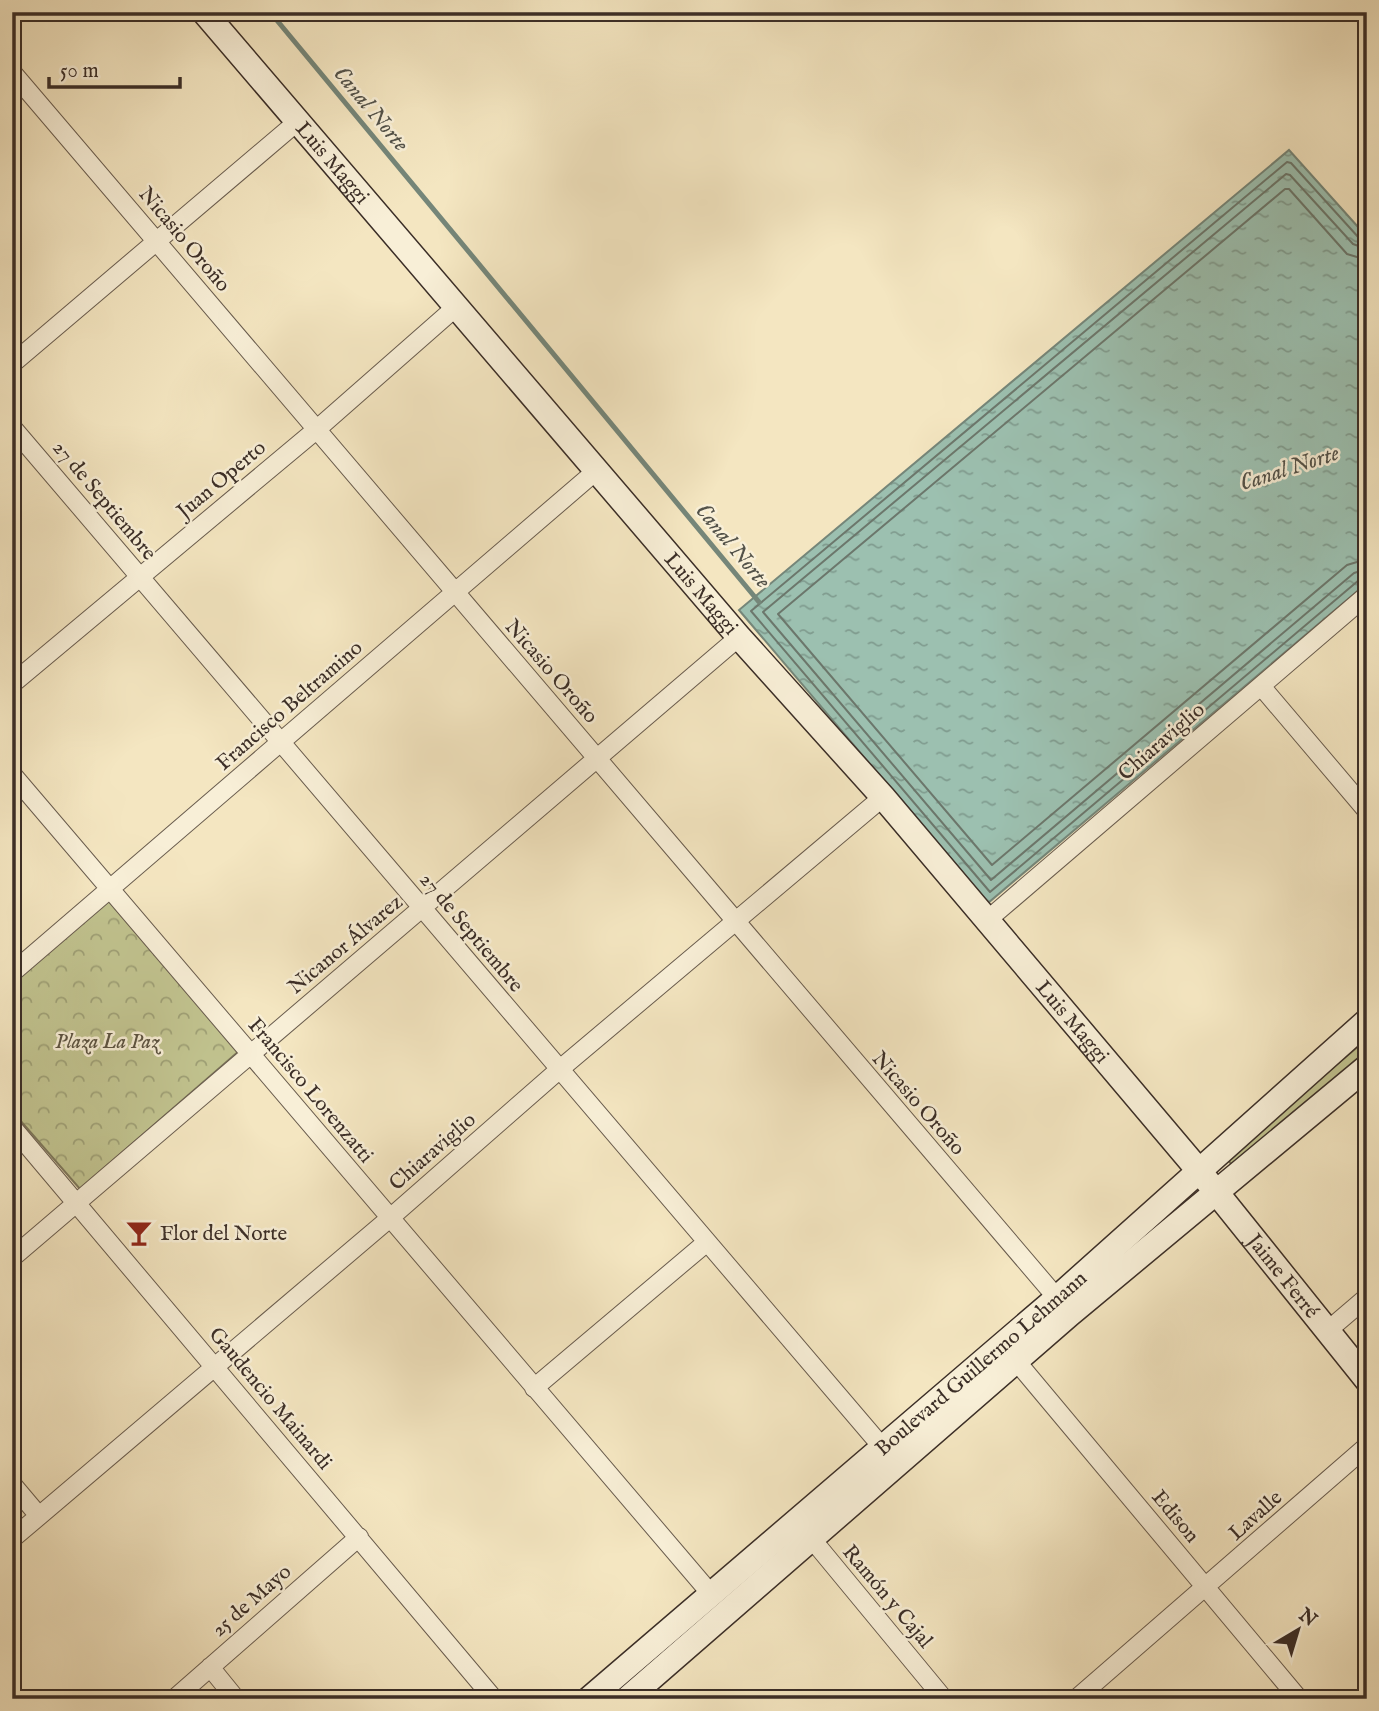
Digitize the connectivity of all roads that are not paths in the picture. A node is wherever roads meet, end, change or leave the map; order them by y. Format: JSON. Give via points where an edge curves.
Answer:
{"nodes":[{"id":1,"x":204,"y":12,"type":"edge"},
{"id":2,"x":12,"y":72,"type":"edge"},
{"id":3,"x":298,"y":122,"type":"junction"},
{"id":4,"x":157,"y":241,"type":"junction"},
{"id":5,"x":456,"y":307,"type":"junction"},
{"id":6,"x":12,"y":364,"type":"edge"},
{"id":7,"x":12,"y":427,"type":"edge"},
{"id":8,"x":316,"y":430,"type":"junction"},
{"id":9,"x":596,"y":471,"type":"junction"},
{"id":10,"x":140,"y":577,"type":"junction"},
{"id":11,"x":454,"y":593,"type":"junction"},
{"id":12,"x":1367,"y":595,"type":"edge"},
{"id":13,"x":739,"y":637,"type":"junction"},
{"id":14,"x":12,"y":684,"type":"edge"},
{"id":15,"x":1261,"y":686,"type":"junction"},
{"id":16,"x":281,"y":742,"type":"junction"},
{"id":17,"x":598,"y":758,"type":"junction"},
{"id":18,"x":12,"y":774,"type":"edge"},
{"id":19,"x":883,"y":797,"type":"junction"},
{"id":20,"x":1367,"y":811,"type":"edge"},
{"id":21,"x":110,"y":889,"type":"junction"},
{"id":22,"x":422,"y":908,"type":"junction"},
{"id":23,"x":734,"y":922,"type":"junction"},
{"id":24,"x":985,"y":922,"type":"junction"},
{"id":25,"x":12,"y":973,"type":"edge"},
{"id":26,"x":1367,"y":1021,"type":"edge"},
{"id":27,"x":251,"y":1054,"type":"junction"},
{"id":28,"x":1367,"y":1067,"type":"edge"},
{"id":29,"x":559,"y":1069,"type":"junction"},
{"id":30,"x":12,"y":1128,"type":"edge"},
{"id":31,"x":1207,"y":1182,"type":"junction"},
{"id":32,"x":77,"y":1203,"type":"junction"},
{"id":33,"x":390,"y":1218,"type":"junction"},
{"id":34,"x":707,"y":1242,"type":"junction"},
{"id":35,"x":12,"y":1258,"type":"edge"},
{"id":36,"x":1367,"y":1297,"type":"edge"},
{"id":37,"x":1057,"y":1298,"type":"junction"},
{"id":38,"x":1326,"y":1332,"type":"junction"},
{"id":39,"x":1017,"y":1362,"type":"junction"},
{"id":40,"x":214,"y":1366,"type":"junction"},
{"id":41,"x":1367,"y":1380,"type":"edge"},
{"id":42,"x":534,"y":1388,"type":"junction"},
{"id":43,"x":1367,"y":1446,"type":"edge"},
{"id":44,"x":890,"y":1457,"type":"junction"},
{"id":45,"x":12,"y":1484,"type":"edge"},
{"id":46,"x":39,"y":1516,"type":"junction"},
{"id":47,"x":805,"y":1530,"type":"junction"},
{"id":48,"x":359,"y":1536,"type":"junction"},
{"id":49,"x":12,"y":1539,"type":"edge"},
{"id":50,"x":1207,"y":1588,"type":"junction"},
{"id":51,"x":711,"y":1594,"type":"junction"},
{"id":52,"x":209,"y":1667,"type":"junction"},
{"id":53,"x":174,"y":1699,"type":"edge"},
{"id":54,"x":236,"y":1699,"type":"edge"},
{"id":55,"x":494,"y":1699,"type":"edge"},
{"id":56,"x":589,"y":1699,"type":"edge"},
{"id":57,"x":627,"y":1699,"type":"edge"},
{"id":58,"x":944,"y":1699,"type":"edge"},
{"id":59,"x":1076,"y":1699,"type":"edge"},
{"id":60,"x":1299,"y":1699,"type":"edge"}],
"edges":[{"from":1,"to":3,"type":"main road","name":"Luis Maggi"},
{"from":2,"to":4,"type":"street","name":"Nicasio Oroño"},
{"from":3,"to":4,"type":"street"},
{"from":3,"to":5,"type":"main road","name":"Luis Maggi"},
{"from":4,"to":6,"type":"street"},
{"from":4,"to":8,"type":"street","name":"Nicasio Oroño"},
{"from":5,"to":8,"type":"street","name":"Juan Operto"},
{"from":5,"to":9,"type":"main road","name":"Luis Maggi"},
{"from":7,"to":10,"type":"street","name":"27 de Septiembre"},
{"from":8,"to":10,"type":"street","name":"Juan Operto"},
{"from":8,"to":11,"type":"street","name":"Nicasio Oroño"},
{"from":9,"to":11,"type":"street","name":"Francisco Beltramino"},
{"from":9,"to":13,"type":"main road","name":"Luis Maggi"},
{"from":10,"to":14,"type":"street","name":"Juan Operto"},
{"from":10,"to":16,"type":"street","name":"27 de Septiembre"},
{"from":11,"to":16,"type":"street","name":"Francisco Beltramino"},
{"from":11,"to":17,"type":"street","name":"Nicasio Oroño"},
{"from":12,"to":15,"type":"street","name":"Chiaraviglio"},
{"from":13,"to":17,"type":"street","name":"Nicanor Álvarez"},
{"from":13,"to":19,"type":"main road","name":"Luis Maggi"},
{"from":15,"to":20,"type":"street"},
{"from":15,"to":24,"type":"street","name":"Chiaraviglio"},
{"from":16,"to":21,"type":"street","name":"Francisco Beltramino"},
{"from":16,"to":22,"type":"street","name":"27 de Septiembre"},
{"from":17,"to":22,"type":"street","name":"Nicanor Álvarez"},
{"from":17,"to":23,"type":"street","name":"Nicasio Oroño"},
{"from":18,"to":21,"type":"street","name":"Francisco Lorenzatti"},
{"from":19,"to":23,"type":"street","name":"Chiaraviglio"},
{"from":19,"to":24,"type":"main road","name":"Luis Maggi"},
{"from":21,"to":25,"type":"street","name":"Francisco Beltramino"},
{"from":21,"to":27,"type":"street","name":"Francisco Lorenzatti"},
{"from":22,"to":27,"type":"street","name":"Nicanor Álvarez"},
{"from":22,"to":29,"type":"street","name":"27 de Septiembre"},
{"from":23,"to":29,"type":"street","name":"Chiaraviglio"},
{"from":23,"to":37,"type":"street","name":"Nicasio Oroño"},
{"from":24,"to":31,"type":"main road","name":"Luis Maggi"},
{"from":26,"to":31,"type":"main road","name":"Boulevard Guillermo Lehmann","via":[[1274,1102]]},
{"from":27,"to":32,"type":"street","name":"Nicanor Álvarez"},
{"from":27,"to":33,"type":"street","name":"Francisco Lorenzatti"},
{"from":28,"to":31,"type":"main road","name":"Boulevard Guillermo Lehmann"},
{"from":29,"to":33,"type":"street","name":"Chiaraviglio"},
{"from":29,"to":34,"type":"street","name":"27 de Septiembre"},
{"from":30,"to":32,"type":"street","name":"Gaudencio Mainardi"},
{"from":31,"to":37,"type":"main road","name":"Boulevard Guillermo Lehmann"},
{"from":31,"to":38,"type":"main road","name":"Jaime Ferré"},
{"from":31,"to":39,"type":"main road","name":"Boulevard Guillermo Lehmann"},
{"from":32,"to":35,"type":"street","name":"Nicanor Álvarez"},
{"from":32,"to":40,"type":"street","name":"Gaudencio Mainardi"},
{"from":33,"to":40,"type":"street","name":"Chiaraviglio"},
{"from":33,"to":42,"type":"street","name":"Francisco Lorenzatti"},
{"from":34,"to":42,"type":"street"},
{"from":34,"to":44,"type":"street","name":"27 de Septiembre"},
{"from":36,"to":38,"type":"street"},
{"from":37,"to":44,"type":"main road","name":"Boulevard Guillermo Lehmann"},
{"from":38,"to":41,"type":"main road","name":"Jaime Ferré"},
{"from":39,"to":44,"type":"main road","name":"Boulevard Guillermo Lehmann"},
{"from":39,"to":50,"type":"street","name":"Edison"},
{"from":40,"to":46,"type":"street","name":"Chiaraviglio"},
{"from":40,"to":48,"type":"street","name":"Gaudencio Mainardi"},
{"from":42,"to":51,"type":"street","name":"Francisco Lorenzatti"},
{"from":43,"to":50,"type":"street","name":"Lavalle"},
{"from":44,"to":47,"type":"main road","name":"Boulevard Guillermo Lehmann"},
{"from":45,"to":46,"type":"street"},
{"from":46,"to":49,"type":"street","name":"Chiaraviglio"},
{"from":47,"to":51,"type":"main road","name":"Boulevard Guillermo Lehmann"},
{"from":47,"to":57,"type":"main road","name":"Boulevard Guillermo Lehmann"},
{"from":47,"to":58,"type":"street","name":"Ramón y Cajal"},
{"from":48,"to":52,"type":"street","name":"25 de Mayo"},
{"from":48,"to":55,"type":"street","name":"Gaudencio Mainardi"},
{"from":50,"to":59,"type":"street","name":"Lavalle"},
{"from":50,"to":60,"type":"street","name":"Edison"},
{"from":51,"to":56,"type":"main road","name":"Boulevard Guillermo Lehmann"},
{"from":52,"to":53,"type":"street","name":"25 de Mayo"},
{"from":52,"to":54,"type":"street"}]}
